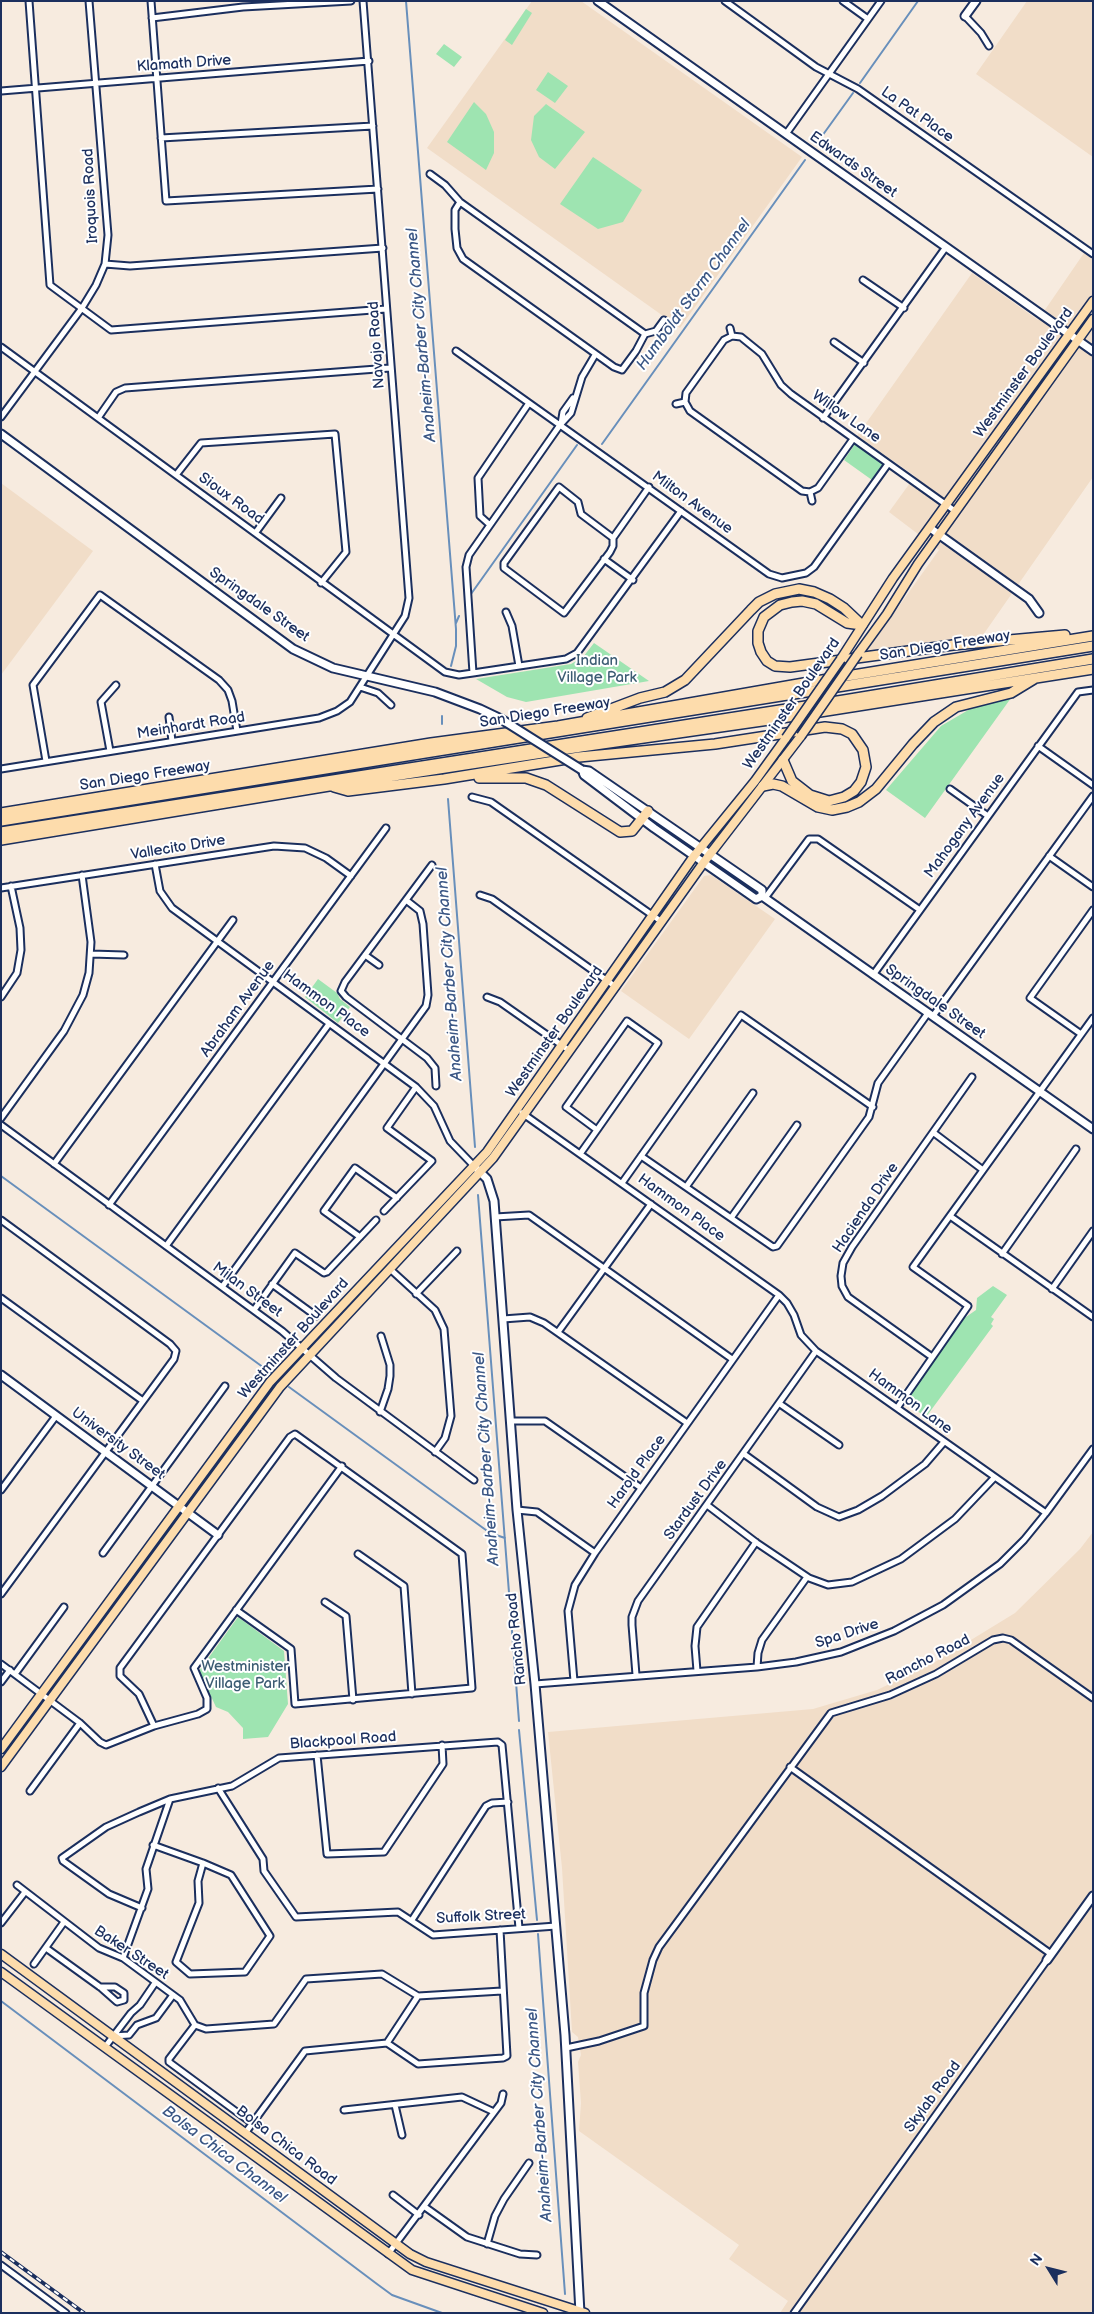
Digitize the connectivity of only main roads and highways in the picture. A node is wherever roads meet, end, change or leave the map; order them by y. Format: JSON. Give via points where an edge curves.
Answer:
{"nodes":[{"id":1,"x":1093,"y":301,"type":"edge"},
{"id":2,"x":1093,"y":319,"type":"edge"},
{"id":3,"x":862,"y":625,"type":"junction"},
{"id":4,"x":874,"y":633,"type":"junction"},
{"id":5,"x":1093,"y":635,"type":"edge"},
{"id":6,"x":1093,"y":646,"type":"edge"},
{"id":7,"x":1093,"y":659,"type":"edge"},
{"id":8,"x":1093,"y":669,"type":"edge"},
{"id":9,"x":1038,"y":676,"type":"junction"},
{"id":10,"x":578,"y":723,"type":"junction"},
{"id":11,"x":783,"y":760,"type":"junction"},
{"id":12,"x":444,"y":779,"type":"junction"},
{"id":13,"x":329,"y":786,"type":"junction"},
{"id":14,"x":763,"y":786,"type":"junction"},
{"id":15,"x":648,"y":811,"type":"road end"},
{"id":16,"x":1,"y":813,"type":"edge"},
{"id":17,"x":1,"y":821,"type":"edge"},
{"id":18,"x":1,"y":832,"type":"edge"},
{"id":19,"x":1,"y":840,"type":"edge"},
{"id":20,"x":1,"y":1750,"type":"edge"},
{"id":21,"x":1,"y":1767,"type":"edge"},
{"id":22,"x":1,"y":1954,"type":"edge"},
{"id":23,"x":1,"y":1972,"type":"edge"},
{"id":24,"x":246,"y":2132,"type":"junction"},
{"id":25,"x":228,"y":2136,"type":"junction"},
{"id":26,"x":257,"y":2157,"type":"junction"},
{"id":27,"x":582,"y":2312,"type":"edge"},
{"id":28,"x":543,"y":2313,"type":"edge"}],
"edges":[{"from":1,"to":3,"type":"main road","name":"Westminster Boulevard"},
{"from":2,"to":4,"type":"main road","name":"Westminster Boulevard","via":[[918,564]]},
{"from":3,"to":4,"type":"main road"},
{"from":3,"to":5,"type":"highway","via":[[847,624],[808,601],[792,602],[780,605],[764,617],[758,631],[758,643],[767,661],[774,666],[790,667],[952,645]]},
{"from":3,"to":10,"type":"highway","via":[[844,608],[814,592],[799,589],[775,594],[759,602],[685,680],[665,692],[602,711]]},
{"from":3,"to":20,"type":"main road","name":"Westminster Boulevard","bridge":true,"via":[[786,738],[694,856],[486,1152],[263,1392]]},
{"from":4,"to":11,"type":"main road","name":"Westminster Boulevard","bridge":true},
{"from":5,"to":10,"type":"highway","name":"San Diego Freeway"},
{"from":6,"to":17,"type":"highway"},
{"from":7,"to":18,"type":"highway"},
{"from":8,"to":9,"type":"highway"},
{"from":9,"to":13,"type":"highway"},
{"from":9,"to":14,"type":"highway","via":[[1011,693],[956,707],[934,722],[876,789],[847,807],[832,810],[818,807],[782,786]]},
{"from":10,"to":16,"type":"highway","name":"San Diego Freeway","via":[[432,743]]},
{"from":11,"to":12,"type":"highway","via":[[792,781],[810,795],[829,801],[854,791],[866,767],[863,750],[852,734],[825,727],[715,744],[579,757]]},
{"from":11,"to":14,"type":"main road","name":"Westminster Boulevard"},
{"from":12,"to":13,"type":"highway","via":[[348,791]]},
{"from":12,"to":15,"type":"highway","via":[[509,777],[534,780],[558,790],[620,832],[632,830]]},
{"from":13,"to":19,"type":"highway"},
{"from":14,"to":21,"type":"main road","name":"Westminster Boulevard","via":[[704,862],[481,1172],[280,1386]]},
{"from":22,"to":24,"type":"main road","name":"Bolsa Chica Road"},
{"from":23,"to":25,"type":"main road","name":"Bolsa Chica Road"},
{"from":24,"to":25,"type":"main road"},
{"from":24,"to":26,"type":"main road","via":[[244,2142],[257,2152]]},
{"from":24,"to":27,"type":"main road","name":"Bolsa Chica Road","via":[[396,2244],[426,2262]]},
{"from":25,"to":26,"type":"main road","name":"Bolsa Chica Road"},
{"from":26,"to":28,"type":"main road","name":"Bolsa Chica Road","via":[[412,2270]]}]}
